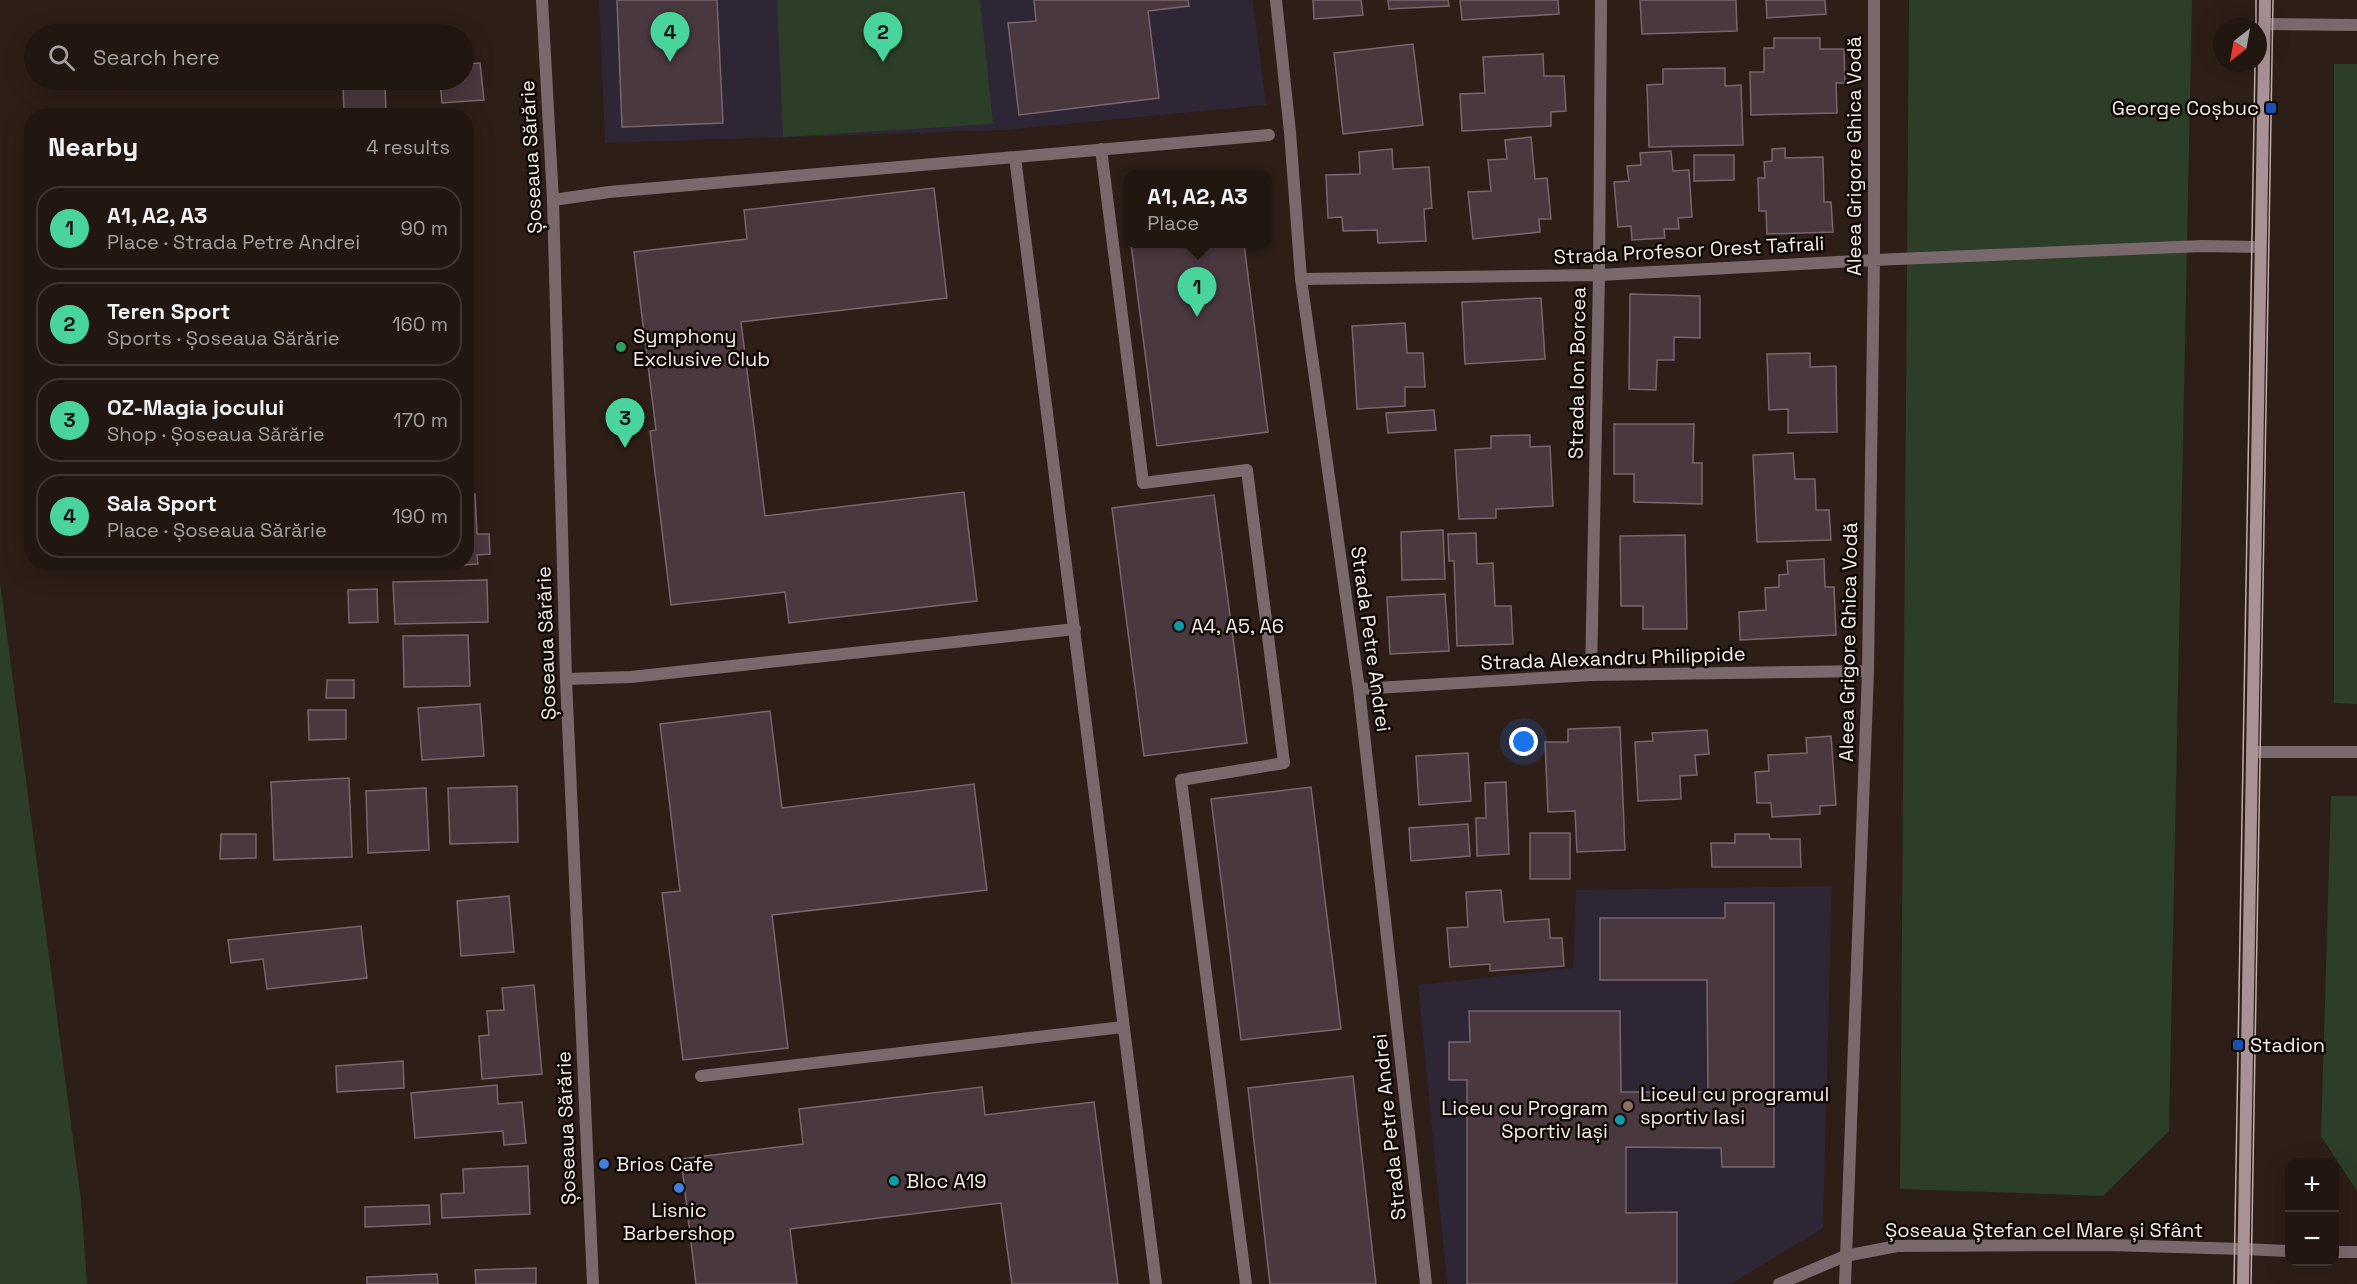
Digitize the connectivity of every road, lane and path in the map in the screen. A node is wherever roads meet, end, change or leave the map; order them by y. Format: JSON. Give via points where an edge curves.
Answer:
{"nodes":[{"id":1,"x":542,"y":0,"type":"edge"},
{"id":2,"x":1276,"y":0,"type":"edge"},
{"id":3,"x":1601,"y":0,"type":"edge"},
{"id":4,"x":1874,"y":0,"type":"edge"},
{"id":5,"x":2265,"y":0,"type":"edge"},
{"id":6,"x":2264,"y":18,"type":"edge"},
{"id":7,"x":2267,"y":24,"type":"edge"},
{"id":8,"x":2357,"y":25,"type":"edge"},
{"id":9,"x":2263,"y":72,"type":"edge"},
{"id":10,"x":1269,"y":135,"type":"dead end"},
{"id":11,"x":1101,"y":149,"type":"junction"},
{"id":12,"x":1015,"y":157,"type":"junction"},
{"id":13,"x":553,"y":200,"type":"junction"},
{"id":14,"x":2260,"y":247,"type":"junction"},
{"id":15,"x":1874,"y":260,"type":"junction"},
{"id":16,"x":1599,"y":275,"type":"junction"},
{"id":17,"x":1301,"y":279,"type":"junction"},
{"id":18,"x":1075,"y":629,"type":"junction"},
{"id":19,"x":1868,"y":671,"type":"junction"},
{"id":20,"x":1591,"y":675,"type":"junction"},
{"id":21,"x":566,"y":679,"type":"junction"},
{"id":22,"x":1359,"y":689,"type":"junction"},
{"id":23,"x":2252,"y":752,"type":"junction"},
{"id":24,"x":2357,"y":752,"type":"edge"},
{"id":25,"x":1123,"y":1027,"type":"junction"},
{"id":26,"x":701,"y":1076,"type":"dead end"},
{"id":27,"x":2243,"y":1250,"type":"junction"},
{"id":28,"x":2285,"y":1251,"type":"edge"},
{"id":29,"x":2339,"y":1252,"type":"edge"},
{"id":30,"x":2357,"y":1252,"type":"edge"},
{"id":31,"x":1845,"y":1256,"type":"junction"},
{"id":32,"x":593,"y":1284,"type":"edge"},
{"id":33,"x":1156,"y":1284,"type":"edge"},
{"id":34,"x":1246,"y":1284,"type":"edge"},
{"id":35,"x":1426,"y":1284,"type":"edge"},
{"id":36,"x":1779,"y":1284,"type":"edge"},
{"id":37,"x":1845,"y":1284,"type":"edge"},
{"id":38,"x":2243,"y":1284,"type":"edge"}],
"edges":[{"from":1,"to":13,"type":"street","name":"Șoseaua Sărărie"},
{"from":2,"to":17,"type":"street","name":"Strada Petre Andrei"},
{"from":3,"to":16,"type":"street","name":"Strada Ion Borcea"},
{"from":4,"to":15,"type":"street","name":"Aleea Grigore Ghica Vodă"},
{"from":5,"to":6,"type":"main road"},
{"from":7,"to":8,"type":"street"},
{"from":9,"to":14,"type":"main road"},
{"from":10,"to":11,"type":"street"},
{"from":11,"to":12,"type":"street"},
{"from":11,"to":34,"type":"street","via":[[1143,483],[1246,470],[1250,494],[1284,763],[1181,780]]},
{"from":12,"to":13,"type":"street"},
{"from":12,"to":18,"type":"street"},
{"from":13,"to":21,"type":"street","name":"Șoseaua Sărărie"},
{"from":14,"to":15,"type":"street","name":"Strada Profesor Orest Tafrali"},
{"from":14,"to":23,"type":"main road"},
{"from":15,"to":16,"type":"street","name":"Strada Profesor Orest Tafrali"},
{"from":15,"to":19,"type":"street","name":"Aleea Grigore Ghica Vodă"},
{"from":16,"to":17,"type":"street","name":"Strada Profesor Orest Tafrali"},
{"from":16,"to":20,"type":"street","name":"Strada Ion Borcea"},
{"from":17,"to":22,"type":"street","name":"Strada Petre Andrei"},
{"from":18,"to":21,"type":"street","via":[[631,677]]},
{"from":18,"to":25,"type":"street"},
{"from":19,"to":20,"type":"street","name":"Strada Alexandru Philippide"},
{"from":19,"to":31,"type":"street","name":"Aleea Grigore Ghica Vodă"},
{"from":20,"to":22,"type":"street","name":"Strada Alexandru Philippide"},
{"from":21,"to":32,"type":"street","name":"Șoseaua Sărărie"},
{"from":22,"to":35,"type":"street","name":"Strada Petre Andrei"},
{"from":23,"to":24,"type":"street"},
{"from":23,"to":27,"type":"main road"},
{"from":25,"to":26,"type":"street"},
{"from":25,"to":33,"type":"street"},
{"from":27,"to":28,"type":"street","name":"Șoseaua Ștefan cel Mare și Sfânt"},
{"from":27,"to":31,"type":"street","name":"Șoseaua Ștefan cel Mare și Sfânt","via":[[2108,1245],[1897,1246]]},
{"from":27,"to":38,"type":"main road"},
{"from":29,"to":30,"type":"street"},
{"from":31,"to":36,"type":"street","name":"Șoseaua Ștefan cel Mare și Sfânt"},
{"from":31,"to":37,"type":"street","name":"Aleea Grigore Ghica Vodă"}]}
